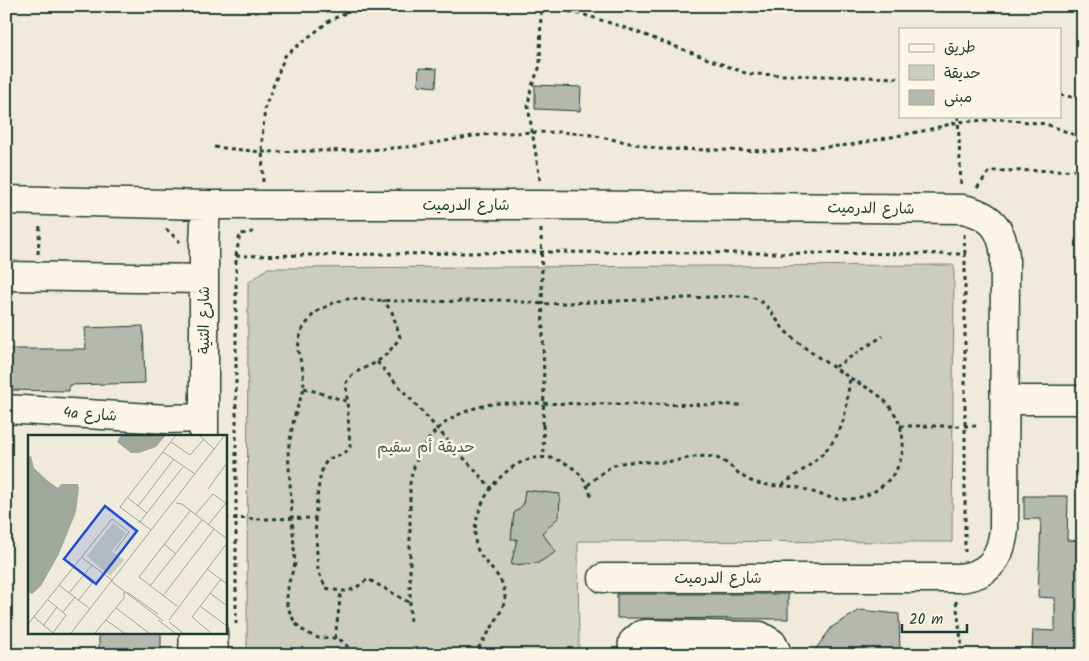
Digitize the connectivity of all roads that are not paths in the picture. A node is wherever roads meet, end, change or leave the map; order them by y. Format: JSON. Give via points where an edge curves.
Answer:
{"nodes":[{"id":1,"x":6,"y":200,"type":"edge"},
{"id":2,"x":206,"y":205,"type":"junction"},
{"id":3,"x":6,"y":276,"type":"edge"},
{"id":4,"x":204,"y":279,"type":"junction"},
{"id":5,"x":1083,"y":400,"type":"edge"},
{"id":6,"x":6,"y":409,"type":"edge"},
{"id":7,"x":1004,"y":413,"type":"junction"},
{"id":8,"x":204,"y":427,"type":"edge"},
{"id":9,"x":603,"y":578,"type":"dead end"},
{"id":10,"x":194,"y":634,"type":"edge"},
{"id":11,"x":223,"y":634,"type":"edge"},
{"id":12,"x":736,"y":645,"type":"edge"},
{"id":13,"x":193,"y":655,"type":"edge"},
{"id":14,"x":214,"y":655,"type":"edge"},
{"id":15,"x":632,"y":655,"type":"edge"},
{"id":16,"x":778,"y":655,"type":"edge"}],
"edges":[{"from":1,"to":2,"type":"street","name":"شارع الدرميت"},
{"from":2,"to":4,"type":"street","name":"شارع الثنية"},
{"from":2,"to":7,"type":"street","name":"شارع الدرميت","via":[[962,209],[984,216],[996,226],[1003,240]]},
{"from":3,"to":4,"type":"street"},
{"from":4,"to":8,"type":"street","name":"شارع الثنية"},
{"from":5,"to":7,"type":"street"},
{"from":6,"to":8,"type":"street","name":"4a شارع","via":[[167,419]]},
{"from":7,"to":9,"type":"street","name":"شارع الدرميت","via":[[1003,544],[989,567],[978,574],[966,578]]},
{"from":10,"to":13,"type":"street"},
{"from":11,"to":14,"type":"street"},
{"from":12,"to":15,"type":"street","via":[[641,635],[633,642]]},
{"from":12,"to":16,"type":"street","via":[[760,636],[767,639]]}]}
